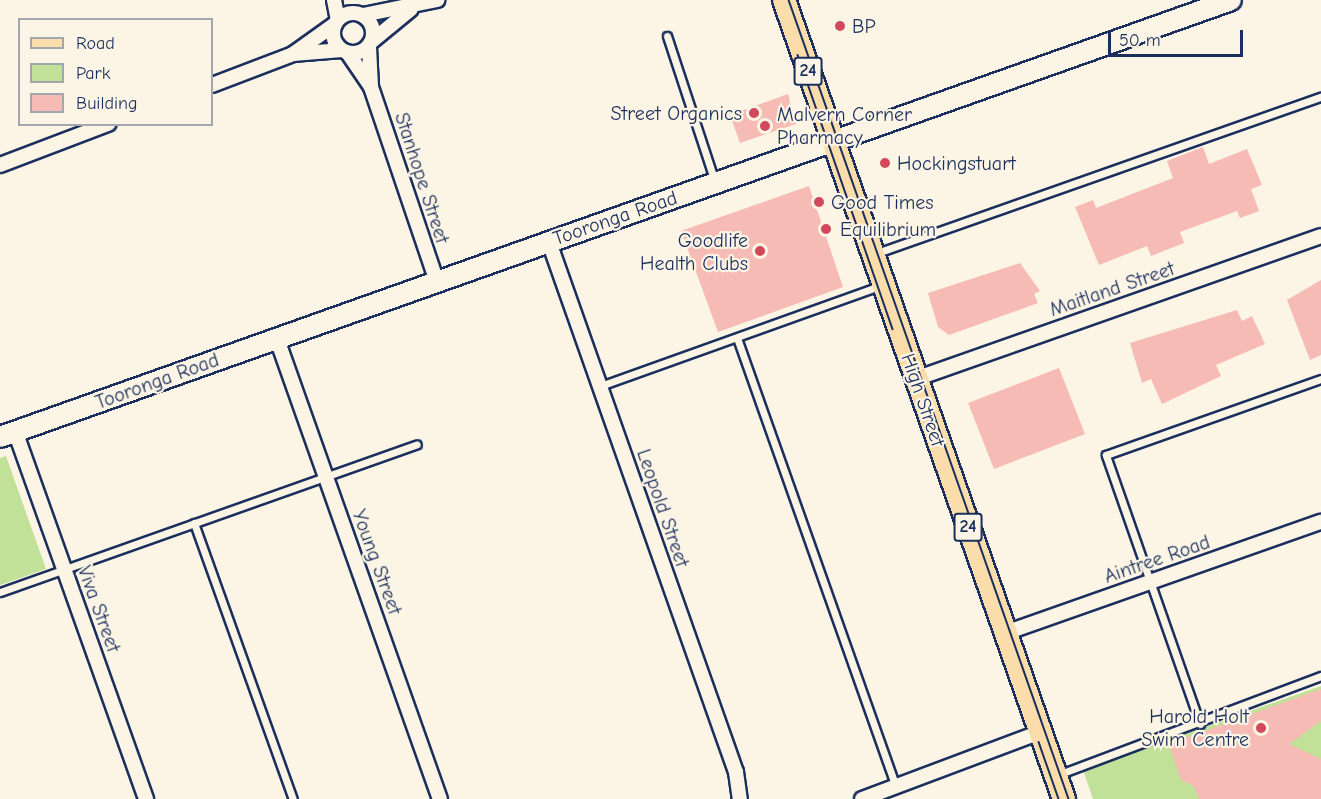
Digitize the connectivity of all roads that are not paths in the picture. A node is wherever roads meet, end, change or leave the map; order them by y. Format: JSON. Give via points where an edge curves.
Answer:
{"nodes":[{"id":1,"x":334,"y":0,"type":"edge"},
{"id":2,"x":351,"y":0,"type":"edge"},
{"id":3,"x":437,"y":0,"type":"edge"},
{"id":4,"x":784,"y":0,"type":"edge"},
{"id":5,"x":1231,"y":0,"type":"edge"},
{"id":6,"x":1205,"y":4,"type":"edge"},
{"id":7,"x":411,"y":9,"type":"junction"},
{"id":8,"x":361,"y":14,"type":"junction"},
{"id":9,"x":336,"y":22,"type":"junction"},
{"id":10,"x":667,"y":36,"type":"dead end"},
{"id":11,"x":370,"y":44,"type":"junction"},
{"id":12,"x":345,"y":52,"type":"junction"},
{"id":13,"x":293,"y":54,"type":"junction"},
{"id":14,"x":213,"y":85,"type":"edge"},
{"id":15,"x":371,"y":87,"type":"junction"},
{"id":16,"x":1321,"y":97,"type":"edge"},
{"id":17,"x":103,"y":126,"type":"edge"},
{"id":18,"x":832,"y":141,"type":"junction"},
{"id":19,"x":0,"y":165,"type":"edge"},
{"id":20,"x":715,"y":183,"type":"junction"},
{"id":21,"x":1321,"y":236,"type":"edge"},
{"id":22,"x":549,"y":242,"type":"junction"},
{"id":23,"x":872,"y":255,"type":"junction"},
{"id":24,"x":436,"y":282,"type":"junction"},
{"id":25,"x":882,"y":285,"type":"junction"},
{"id":26,"x":737,"y":338,"type":"junction"},
{"id":27,"x":277,"y":339,"type":"junction"},
{"id":28,"x":915,"y":379,"type":"junction"},
{"id":29,"x":1321,"y":379,"type":"edge"},
{"id":30,"x":600,"y":386,"type":"junction"},
{"id":31,"x":8,"y":434,"type":"edge"},
{"id":32,"x":417,"y":444,"type":"dead end"},
{"id":33,"x":326,"y":477,"type":"junction"},
{"id":34,"x":1321,"y":522,"type":"edge"},
{"id":35,"x":194,"y":523,"type":"junction"},
{"id":36,"x":64,"y":569,"type":"junction"},
{"id":37,"x":1150,"y":582,"type":"junction"},
{"id":38,"x":0,"y":592,"type":"edge"},
{"id":39,"x":1005,"y":633,"type":"junction"},
{"id":40,"x":1321,"y":676,"type":"edge"},
{"id":41,"x":1200,"y":724,"type":"junction"},
{"id":42,"x":1040,"y":732,"type":"junction"},
{"id":43,"x":1055,"y":776,"type":"junction"},
{"id":44,"x":896,"y":787,"type":"junction"},
{"id":45,"x":740,"y":793,"type":"edge"},
{"id":46,"x":146,"y":799,"type":"edge"},
{"id":47,"x":293,"y":799,"type":"edge"},
{"id":48,"x":440,"y":799,"type":"edge"},
{"id":49,"x":750,"y":799,"type":"edge"},
{"id":50,"x":862,"y":799,"type":"edge"},
{"id":51,"x":1064,"y":799,"type":"edge"}],
"edges":[{"from":1,"to":9,"type":"street"},
{"from":2,"to":8,"type":"street"},
{"from":3,"to":7,"type":"street"},
{"from":4,"to":18,"type":"main road","name":"High Street","number":"24"},
{"from":5,"to":6,"type":"main road","name":"Tooronga Road"},
{"from":6,"to":18,"type":"main road","name":"Tooronga Road"},
{"from":7,"to":8,"type":"street","via":[[394,7]]},
{"from":7,"to":11,"type":"street"},
{"from":8,"to":9,"type":"street"},
{"from":8,"to":11,"type":"street","via":[[372,26]]},
{"from":9,"to":12,"type":"street","via":[[334,38]]},
{"from":9,"to":13,"type":"street"},
{"from":10,"to":20,"type":"lane"},
{"from":11,"to":12,"type":"street"},
{"from":11,"to":15,"type":"street","name":"Stanhope Street"},
{"from":12,"to":13,"type":"street"},
{"from":12,"to":15,"type":"street","name":"Stanhope Street"},
{"from":13,"to":14,"type":"street"},
{"from":15,"to":24,"type":"street","name":"Stanhope Street"},
{"from":16,"to":23,"type":"lane"},
{"from":17,"to":19,"type":"street"},
{"from":18,"to":20,"type":"main road","name":"Tooronga Road"},
{"from":18,"to":23,"type":"main road","name":"High Street","number":"24"},
{"from":20,"to":22,"type":"main road","name":"Tooronga Road"},
{"from":21,"to":28,"type":"street","name":"Maitland Street"},
{"from":22,"to":24,"type":"main road","name":"Tooronga Road"},
{"from":22,"to":30,"type":"street","name":"Leopold Street"},
{"from":23,"to":25,"type":"main road","name":"High Street","number":"24"},
{"from":24,"to":27,"type":"main road","name":"Tooronga Road"},
{"from":25,"to":26,"type":"lane"},
{"from":25,"to":28,"type":"main road","name":"High Street","number":"24"},
{"from":26,"to":30,"type":"lane"},
{"from":26,"to":44,"type":"lane"},
{"from":27,"to":31,"type":"main road","name":"Tooronga Road"},
{"from":27,"to":33,"type":"street","name":"Young Street"},
{"from":28,"to":39,"type":"main road","name":"High Street","number":"24"},
{"from":29,"to":37,"type":"lane","via":[[1106,455]]},
{"from":30,"to":45,"type":"street","name":"Leopold Street"},
{"from":31,"to":36,"type":"street","name":"Viva Street"},
{"from":32,"to":33,"type":"lane"},
{"from":33,"to":35,"type":"lane"},
{"from":33,"to":48,"type":"street","name":"Young Street"},
{"from":34,"to":37,"type":"street","name":"Aintree Road"},
{"from":35,"to":36,"type":"lane"},
{"from":35,"to":47,"type":"lane"},
{"from":36,"to":38,"type":"lane"},
{"from":36,"to":46,"type":"street","name":"Viva Street"},
{"from":37,"to":39,"type":"street","name":"Aintree Road"},
{"from":37,"to":41,"type":"lane"},
{"from":39,"to":42,"type":"main road","name":"High Street","number":"24"},
{"from":40,"to":41,"type":"lane"},
{"from":41,"to":43,"type":"lane"},
{"from":42,"to":43,"type":"main road","name":"High Street","number":"24"},
{"from":42,"to":44,"type":"street"},
{"from":43,"to":51,"type":"main road","name":"High Street","number":"24"},
{"from":44,"to":50,"type":"street"},
{"from":45,"to":49,"type":"street","name":"Leopold Street"}]}
